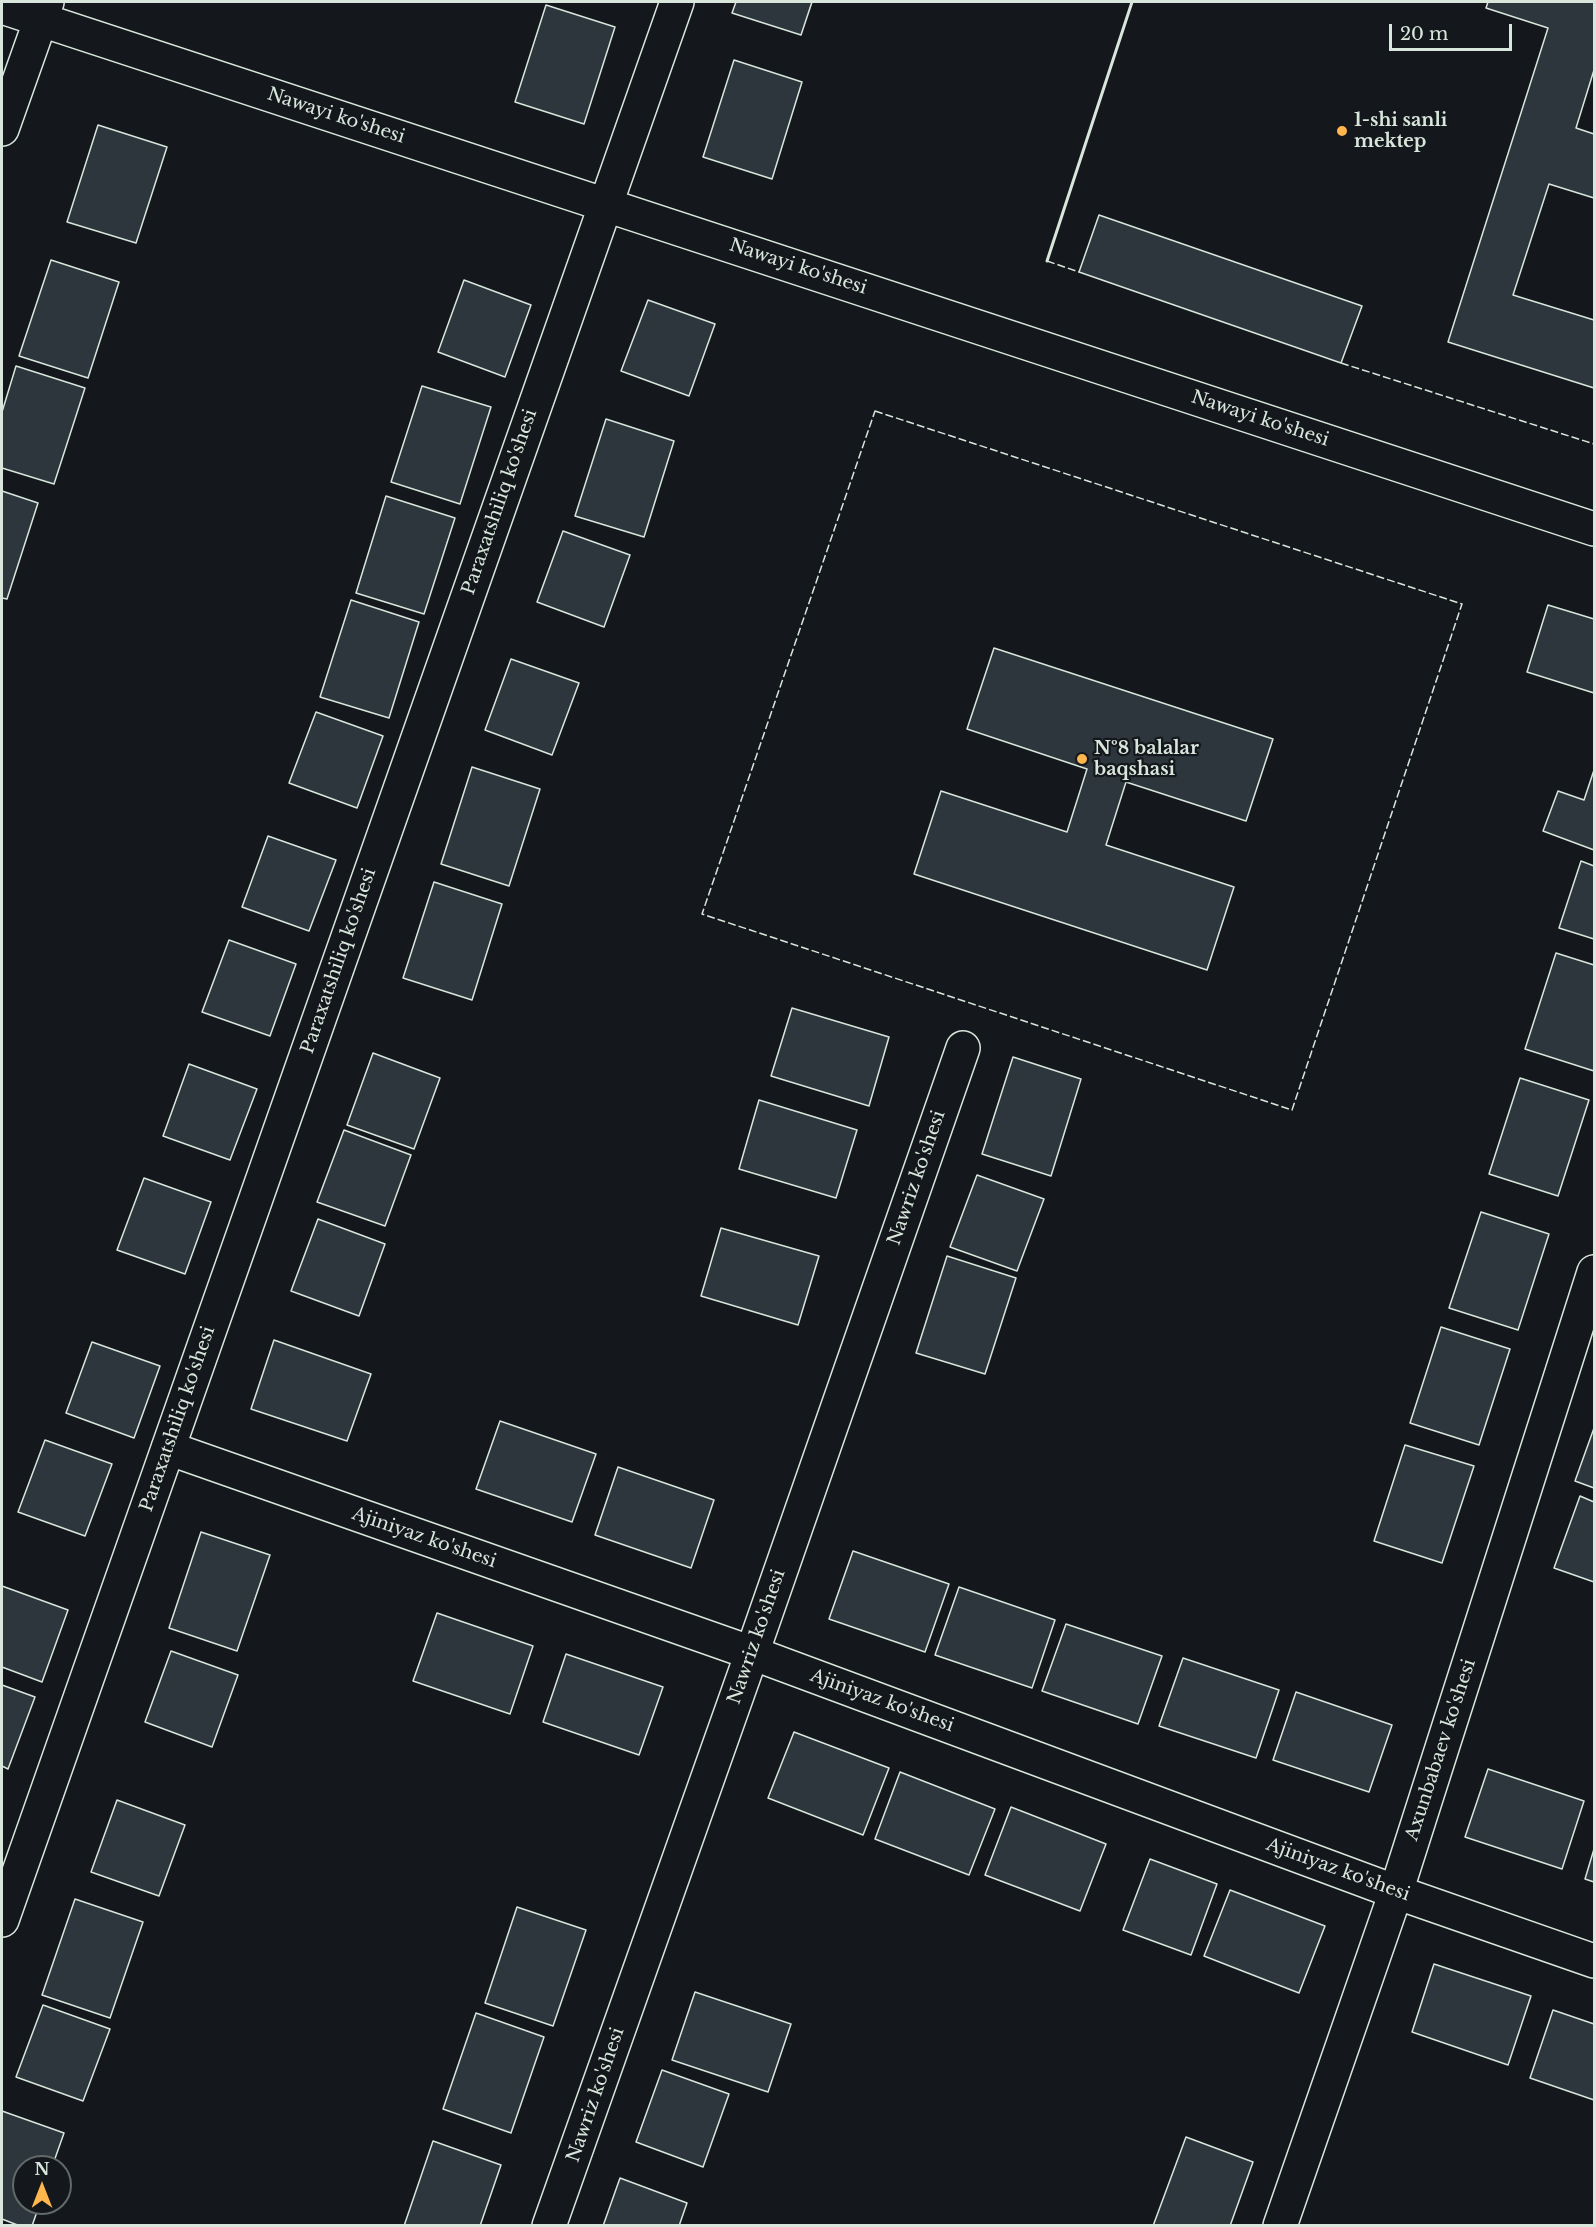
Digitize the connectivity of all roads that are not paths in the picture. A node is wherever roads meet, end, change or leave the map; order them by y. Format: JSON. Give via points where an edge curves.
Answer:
{"nodes":[{"id":1,"x":677,"y":2,"type":"edge"},
{"id":2,"x":2,"y":7,"type":"edge"},
{"id":3,"x":44,"y":10,"type":"edge"},
{"id":4,"x":2,"y":129,"type":"edge"},
{"id":5,"x":605,"y":203,"type":"junction"},
{"id":6,"x":1594,"y":529,"type":"edge"},
{"id":7,"x":963,"y":1048,"type":"dead end"},
{"id":8,"x":1594,"y":1272,"type":"edge"},
{"id":9,"x":168,"y":1448,"type":"junction"},
{"id":10,"x":752,"y":1653,"type":"junction"},
{"id":11,"x":1396,"y":1892,"type":"junction"},
{"id":12,"x":2,"y":1920,"type":"edge"},
{"id":13,"x":1594,"y":1961,"type":"edge"},
{"id":14,"x":549,"y":2226,"type":"edge"},
{"id":15,"x":1280,"y":2226,"type":"edge"}],
"edges":[{"from":1,"to":5,"type":"street","name":"Paraxatshiliq ko'shesi"},
{"from":2,"to":3,"type":"street","name":"Nawayi ko'shesi"},
{"from":3,"to":4,"type":"street"},
{"from":3,"to":5,"type":"street","name":"Nawayi ko'shesi"},
{"from":5,"to":6,"type":"street","name":"Nawayi ko'shesi"},
{"from":5,"to":9,"type":"street","name":"Paraxatshiliq ko'shesi"},
{"from":7,"to":10,"type":"street","name":"Nawriz ko'shesi"},
{"from":8,"to":11,"type":"street","name":"Axunbabaev ko'shesi"},
{"from":9,"to":10,"type":"street","name":"Ajiniyaz ko'shesi"},
{"from":9,"to":12,"type":"street","name":"Paraxatshiliq ko'shesi"},
{"from":10,"to":11,"type":"street","name":"Ajiniyaz ko'shesi"},
{"from":10,"to":14,"type":"street","name":"Nawriz ko'shesi"},
{"from":11,"to":13,"type":"street","name":"Ajiniyaz ko'shesi"},
{"from":11,"to":15,"type":"street","name":"Axunbabaev ko'shesi"}]}
